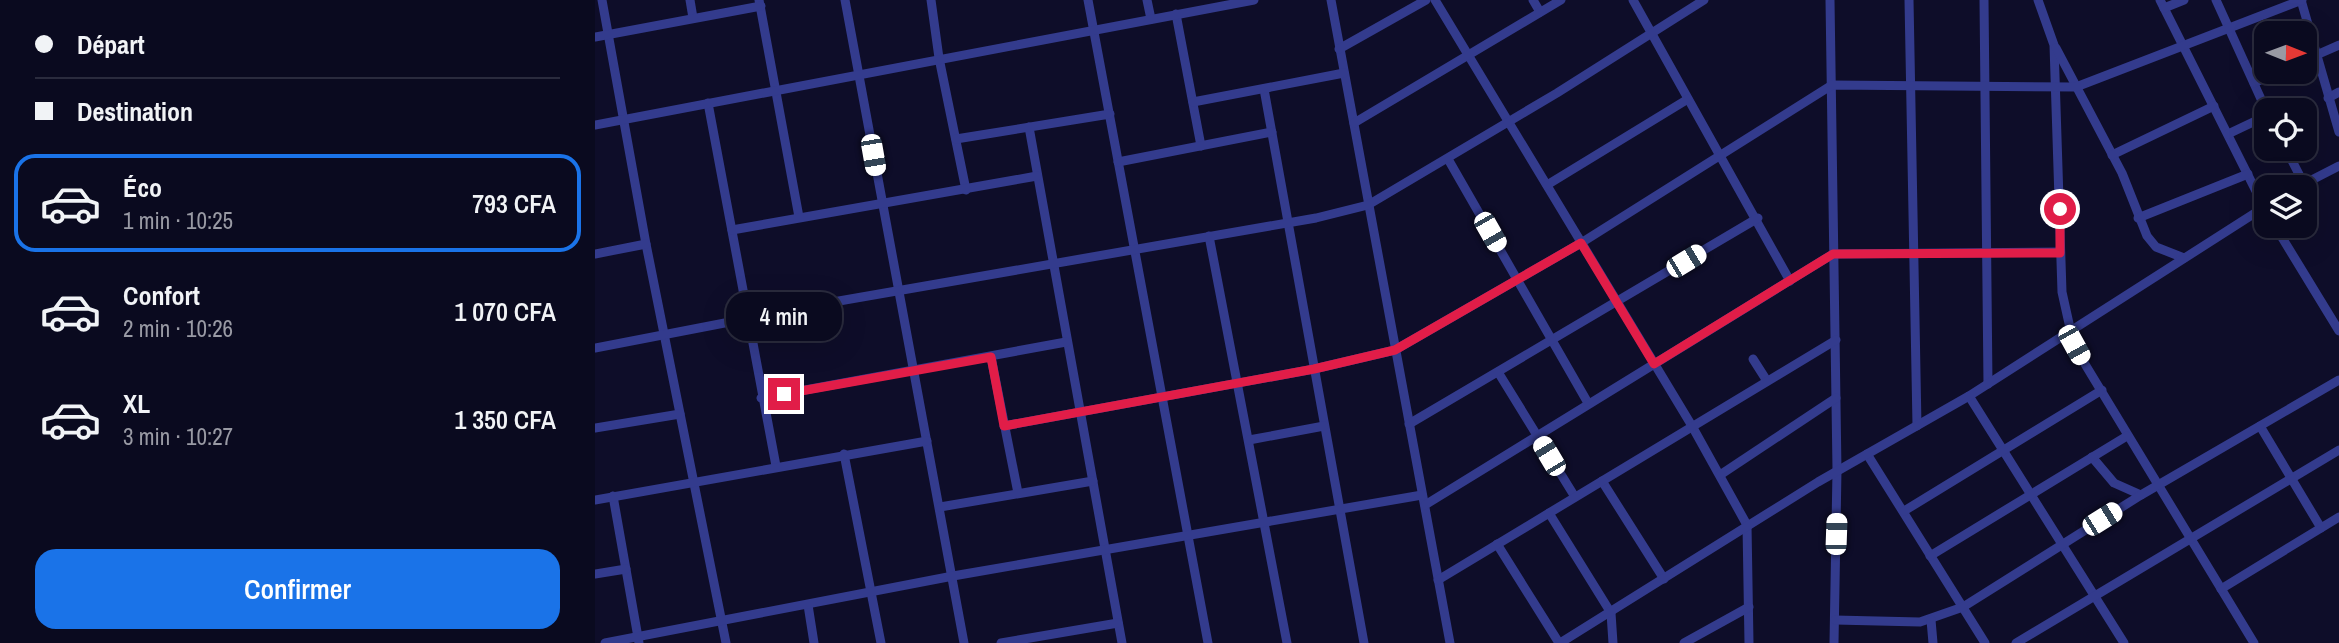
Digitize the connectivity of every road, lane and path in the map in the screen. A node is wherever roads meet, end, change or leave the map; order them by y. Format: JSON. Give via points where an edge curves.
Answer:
{"nodes":[{"id":1,"x":602,"y":0,"type":"edge"},
{"id":2,"x":690,"y":0,"type":"edge"},
{"id":3,"x":845,"y":0,"type":"edge"},
{"id":4,"x":931,"y":0,"type":"edge"},
{"id":5,"x":1088,"y":0,"type":"edge"},
{"id":6,"x":1147,"y":0,"type":"edge"},
{"id":7,"x":1194,"y":0,"type":"edge"},
{"id":8,"x":1254,"y":0,"type":"edge"},
{"id":9,"x":1331,"y":0,"type":"edge"},
{"id":10,"x":1426,"y":0,"type":"edge"},
{"id":11,"x":1435,"y":0,"type":"edge"},
{"id":12,"x":1533,"y":0,"type":"edge"},
{"id":13,"x":1561,"y":0,"type":"edge"},
{"id":14,"x":1633,"y":0,"type":"edge"},
{"id":15,"x":1704,"y":0,"type":"edge"},
{"id":16,"x":1830,"y":0,"type":"edge"},
{"id":17,"x":1909,"y":0,"type":"edge"},
{"id":18,"x":1984,"y":0,"type":"edge"},
{"id":19,"x":2038,"y":0,"type":"edge"},
{"id":20,"x":2183,"y":0,"type":"edge"},
{"id":21,"x":2216,"y":0,"type":"edge"},
{"id":22,"x":2301,"y":0,"type":"edge"},
{"id":23,"x":760,"y":3,"type":"edge"},
{"id":24,"x":2162,"y":4,"type":"edge"},
{"id":25,"x":1196,"y":11,"type":"junction"},
{"id":26,"x":1540,"y":12,"type":"junction"},
{"id":27,"x":1176,"y":15,"type":"junction"},
{"id":28,"x":694,"y":18,"type":"junction"},
{"id":29,"x":1150,"y":19,"type":"junction"},
{"id":30,"x":2307,"y":21,"type":"edge"},
{"id":31,"x":1094,"y":30,"type":"junction"},
{"id":32,"x":2229,"y":30,"type":"junction"},
{"id":33,"x":1651,"y":31,"type":"junction"},
{"id":34,"x":608,"y":34,"type":"junction"},
{"id":35,"x":595,"y":37,"type":"edge"},
{"id":36,"x":2054,"y":45,"type":"junction"},
{"id":37,"x":2339,"y":45,"type":"edge"},
{"id":38,"x":2183,"y":47,"type":"junction"},
{"id":39,"x":1339,"y":49,"type":"junction"},
{"id":40,"x":1468,"y":55,"type":"junction"},
{"id":41,"x":2317,"y":55,"type":"edge"},
{"id":42,"x":939,"y":58,"type":"junction"},
{"id":43,"x":2317,"y":59,"type":"edge"},
{"id":44,"x":1344,"y":73,"type":"junction"},
{"id":45,"x":859,"y":75,"type":"junction"},
{"id":46,"x":2254,"y":83,"type":"edge"},
{"id":47,"x":1832,"y":85,"type":"junction"},
{"id":48,"x":1910,"y":85,"type":"junction"},
{"id":49,"x":1983,"y":86,"type":"junction"},
{"id":50,"x":2057,"y":87,"type":"junction"},
{"id":51,"x":2076,"y":87,"type":"junction"},
{"id":52,"x":1264,"y":89,"type":"junction"},
{"id":53,"x":776,"y":91,"type":"junction"},
{"id":54,"x":2339,"y":92,"type":"edge"},
{"id":55,"x":2328,"y":98,"type":"junction"},
{"id":56,"x":1688,"y":99,"type":"junction"},
{"id":57,"x":1193,"y":102,"type":"junction"},
{"id":58,"x":708,"y":103,"type":"junction"},
{"id":59,"x":2214,"y":106,"type":"junction"},
{"id":60,"x":1110,"y":114,"type":"junction"},
{"id":61,"x":622,"y":120,"type":"junction"},
{"id":62,"x":1509,"y":121,"type":"junction"},
{"id":63,"x":2254,"y":122,"type":"edge"},
{"id":64,"x":1354,"y":124,"type":"junction"},
{"id":65,"x":595,"y":125,"type":"edge"},
{"id":66,"x":1029,"y":127,"type":"junction"},
{"id":67,"x":1272,"y":132,"type":"junction"},
{"id":68,"x":2339,"y":132,"type":"edge"},
{"id":69,"x":2228,"y":134,"type":"junction"},
{"id":70,"x":956,"y":139,"type":"junction"},
{"id":71,"x":1201,"y":146,"type":"junction"},
{"id":72,"x":2112,"y":155,"type":"junction"},
{"id":73,"x":1723,"y":157,"type":"junction"},
{"id":74,"x":1448,"y":159,"type":"junction"},
{"id":75,"x":1118,"y":162,"type":"junction"},
{"id":76,"x":2339,"y":166,"type":"edge"},
{"id":77,"x":2248,"y":174,"type":"junction"},
{"id":78,"x":1037,"y":176,"type":"junction"},
{"id":79,"x":2317,"y":178,"type":"edge"},
{"id":80,"x":1547,"y":185,"type":"junction"},
{"id":81,"x":2254,"y":185,"type":"edge"},
{"id":82,"x":967,"y":190,"type":"junction"},
{"id":83,"x":882,"y":205,"type":"junction"},
{"id":84,"x":1368,"y":205,"type":"junction"},
{"id":85,"x":2254,"y":215,"type":"edge"},
{"id":86,"x":799,"y":217,"type":"junction"},
{"id":87,"x":1758,"y":218,"type":"junction"},
{"id":88,"x":2138,"y":218,"type":"junction"},
{"id":89,"x":1288,"y":222,"type":"junction"},
{"id":90,"x":732,"y":230,"type":"junction"},
{"id":91,"x":1209,"y":236,"type":"junction"},
{"id":92,"x":2282,"y":238,"type":"edge"},
{"id":93,"x":1581,"y":243,"type":"junction"},
{"id":94,"x":646,"y":244,"type":"junction"},
{"id":95,"x":1134,"y":250,"type":"junction"},
{"id":96,"x":2060,"y":253,"type":"junction"},
{"id":97,"x":595,"y":254,"type":"edge"},
{"id":98,"x":1833,"y":254,"type":"junction"},
{"id":99,"x":1913,"y":254,"type":"junction"},
{"id":100,"x":1985,"y":254,"type":"junction"},
{"id":101,"x":2184,"y":258,"type":"junction"},
{"id":102,"x":1052,"y":266,"type":"junction"},
{"id":103,"x":1517,"y":279,"type":"junction"},
{"id":104,"x":1790,"y":281,"type":"junction"},
{"id":105,"x":899,"y":291,"type":"junction"},
{"id":106,"x":1617,"y":301,"type":"junction"},
{"id":107,"x":746,"y":319,"type":"junction"},
{"id":108,"x":2339,"y":331,"type":"edge"},
{"id":109,"x":2069,"y":332,"type":"junction"},
{"id":110,"x":665,"y":334,"type":"junction"},
{"id":111,"x":1552,"y":340,"type":"junction"},
{"id":112,"x":1836,"y":340,"type":"junction"},
{"id":113,"x":1066,"y":342,"type":"junction"},
{"id":114,"x":595,"y":348,"type":"edge"},
{"id":115,"x":1395,"y":350,"type":"junction"},
{"id":116,"x":991,"y":357,"type":"junction"},
{"id":117,"x":1753,"y":359,"type":"dead end"},
{"id":118,"x":1654,"y":364,"type":"junction"},
{"id":119,"x":913,"y":369,"type":"junction"},
{"id":120,"x":1314,"y":369,"type":"junction"},
{"id":121,"x":1498,"y":372,"type":"junction"},
{"id":122,"x":1767,"y":380,"type":"junction"},
{"id":123,"x":2339,"y":380,"type":"edge"},
{"id":124,"x":1238,"y":383,"type":"junction"},
{"id":125,"x":1988,"y":384,"type":"junction"},
{"id":126,"x":2102,"y":390,"type":"junction"},
{"id":127,"x":1969,"y":396,"type":"junction"},
{"id":128,"x":1161,"y":397,"type":"junction"},
{"id":129,"x":761,"y":398,"type":"junction"},
{"id":130,"x":1836,"y":398,"type":"junction"},
{"id":131,"x":1588,"y":403,"type":"junction"},
{"id":132,"x":1080,"y":412,"type":"junction"},
{"id":133,"x":680,"y":414,"type":"junction"},
{"id":134,"x":1409,"y":425,"type":"junction"},
{"id":135,"x":1004,"y":426,"type":"junction"},
{"id":136,"x":1324,"y":426,"type":"junction"},
{"id":137,"x":1692,"y":426,"type":"junction"},
{"id":138,"x":1917,"y":426,"type":"junction"},
{"id":139,"x":2260,"y":426,"type":"junction"},
{"id":140,"x":595,"y":428,"type":"edge"},
{"id":141,"x":1537,"y":435,"type":"junction"},
{"id":142,"x":2127,"y":436,"type":"junction"},
{"id":143,"x":1249,"y":440,"type":"junction"},
{"id":144,"x":927,"y":441,"type":"junction"},
{"id":145,"x":2004,"y":449,"type":"junction"},
{"id":146,"x":2339,"y":450,"type":"edge"},
{"id":147,"x":844,"y":454,"type":"junction"},
{"id":148,"x":1867,"y":454,"type":"junction"},
{"id":149,"x":2092,"y":457,"type":"junction"},
{"id":150,"x":776,"y":466,"type":"junction"},
{"id":151,"x":1837,"y":470,"type":"junction"},
{"id":152,"x":1720,"y":474,"type":"junction"},
{"id":153,"x":2292,"y":480,"type":"junction"},
{"id":154,"x":693,"y":481,"type":"junction"},
{"id":155,"x":1093,"y":481,"type":"junction"},
{"id":156,"x":1602,"y":481,"type":"junction"},
{"id":157,"x":2159,"y":485,"type":"junction"},
{"id":158,"x":1018,"y":493,"type":"junction"},
{"id":159,"x":2030,"y":494,"type":"junction"},
{"id":160,"x":1422,"y":495,"type":"junction"},
{"id":161,"x":2141,"y":495,"type":"junction"},
{"id":162,"x":613,"y":496,"type":"junction"},
{"id":163,"x":1575,"y":497,"type":"junction"},
{"id":164,"x":595,"y":500,"type":"edge"},
{"id":165,"x":1425,"y":506,"type":"junction"},
{"id":166,"x":940,"y":507,"type":"junction"},
{"id":167,"x":1339,"y":510,"type":"junction"},
{"id":168,"x":1904,"y":511,"type":"junction"},
{"id":169,"x":1549,"y":513,"type":"junction"},
{"id":170,"x":2339,"y":517,"type":"edge"},
{"id":171,"x":1265,"y":522,"type":"junction"},
{"id":172,"x":1747,"y":525,"type":"junction"},
{"id":173,"x":2321,"y":528,"type":"junction"},
{"id":174,"x":1188,"y":535,"type":"junction"},
{"id":175,"x":2193,"y":539,"type":"junction"},
{"id":176,"x":1497,"y":544,"type":"junction"},
{"id":177,"x":2061,"y":545,"type":"junction"},
{"id":178,"x":1105,"y":550,"type":"junction"},
{"id":179,"x":1930,"y":556,"type":"junction"},
{"id":180,"x":626,"y":569,"type":"junction"},
{"id":181,"x":595,"y":574,"type":"edge"},
{"id":182,"x":953,"y":576,"type":"junction"},
{"id":183,"x":1664,"y":579,"type":"junction"},
{"id":184,"x":1438,"y":580,"type":"junction"},
{"id":185,"x":2221,"y":589,"type":"junction"},
{"id":186,"x":871,"y":592,"type":"junction"},
{"id":187,"x":2093,"y":597,"type":"junction"},
{"id":188,"x":808,"y":605,"type":"junction"},
{"id":189,"x":1749,"y":607,"type":"junction"},
{"id":190,"x":1963,"y":607,"type":"junction"},
{"id":191,"x":1611,"y":613,"type":"junction"},
{"id":192,"x":723,"y":620,"type":"junction"},
{"id":193,"x":1835,"y":620,"type":"junction"},
{"id":194,"x":1931,"y":620,"type":"junction"},
{"id":195,"x":1118,"y":623,"type":"junction"},
{"id":196,"x":639,"y":640,"type":"edge"},
{"id":197,"x":605,"y":643,"type":"edge"},
{"id":198,"x":726,"y":643,"type":"edge"},
{"id":199,"x":814,"y":643,"type":"edge"},
{"id":200,"x":881,"y":643,"type":"edge"},
{"id":201,"x":964,"y":643,"type":"edge"},
{"id":202,"x":1001,"y":643,"type":"edge"},
{"id":203,"x":1122,"y":643,"type":"edge"},
{"id":204,"x":1208,"y":643,"type":"edge"},
{"id":205,"x":1287,"y":643,"type":"edge"},
{"id":206,"x":1364,"y":643,"type":"edge"},
{"id":207,"x":1450,"y":643,"type":"edge"},
{"id":208,"x":1560,"y":643,"type":"edge"},
{"id":209,"x":1613,"y":643,"type":"edge"},
{"id":210,"x":1685,"y":643,"type":"edge"},
{"id":211,"x":1749,"y":643,"type":"edge"},
{"id":212,"x":1834,"y":643,"type":"edge"},
{"id":213,"x":1933,"y":643,"type":"edge"},
{"id":214,"x":1985,"y":643,"type":"edge"},
{"id":215,"x":2017,"y":643,"type":"edge"},
{"id":216,"x":2124,"y":643,"type":"edge"},
{"id":217,"x":2254,"y":643,"type":"edge"}],
"edges":[{"from":1,"to":34,"type":"street"},
{"from":2,"to":28,"type":"street"},
{"from":3,"to":45,"type":"street"},
{"from":4,"to":42,"type":"street"},
{"from":5,"to":31,"type":"street"},
{"from":6,"to":29,"type":"street"},
{"from":7,"to":25,"type":"street"},
{"from":8,"to":25,"type":"street"},
{"from":9,"to":39,"type":"street"},
{"from":10,"to":39,"type":"street"},
{"from":11,"to":40,"type":"street"},
{"from":12,"to":26,"type":"street"},
{"from":13,"to":26,"type":"street"},
{"from":14,"to":33,"type":"street"},
{"from":15,"to":33,"type":"street"},
{"from":16,"to":47,"type":"street"},
{"from":17,"to":48,"type":"street"},
{"from":18,"to":49,"type":"street"},
{"from":19,"to":36,"type":"street"},
{"from":20,"to":24,"type":"street"},
{"from":21,"to":32,"type":"street"},
{"from":22,"to":30,"type":"street"},
{"from":22,"to":32,"type":"street"},
{"from":23,"to":28,"type":"street"},
{"from":23,"to":53,"type":"street"},
{"from":24,"to":38,"type":"street"},
{"from":25,"to":27,"type":"street"},
{"from":26,"to":40,"type":"street"},
{"from":27,"to":29,"type":"street"},
{"from":27,"to":57,"type":"street"},
{"from":28,"to":34,"type":"street"},
{"from":29,"to":31,"type":"street"},
{"from":31,"to":42,"type":"street"},
{"from":31,"to":60,"type":"street"},
{"from":32,"to":38,"type":"street"},
{"from":32,"to":46,"type":"street"},
{"from":33,"to":56,"type":"street"},
{"from":33,"to":62,"type":"street"},
{"from":34,"to":35,"type":"street"},
{"from":34,"to":61,"type":"street"},
{"from":36,"to":50,"type":"street"},
{"from":36,"to":51,"type":"street"},
{"from":37,"to":41,"type":"street"},
{"from":38,"to":51,"type":"street"},
{"from":38,"to":59,"type":"street"},
{"from":39,"to":44,"type":"street"},
{"from":40,"to":62,"type":"street"},
{"from":40,"to":64,"type":"street"},
{"from":42,"to":45,"type":"street"},
{"from":42,"to":70,"type":"street"},
{"from":43,"to":55,"type":"street"},
{"from":44,"to":52,"type":"street"},
{"from":44,"to":64,"type":"street"},
{"from":45,"to":53,"type":"street"},
{"from":45,"to":83,"type":"street"},
{"from":47,"to":48,"type":"street"},
{"from":47,"to":73,"type":"street"},
{"from":47,"to":98,"type":"street"},
{"from":48,"to":49,"type":"street"},
{"from":48,"to":99,"type":"street"},
{"from":49,"to":50,"type":"street"},
{"from":49,"to":100,"type":"street"},
{"from":50,"to":51,"type":"street"},
{"from":50,"to":96,"type":"street"},
{"from":51,"to":72,"type":"street"},
{"from":52,"to":57,"type":"street"},
{"from":52,"to":67,"type":"street"},
{"from":53,"to":58,"type":"street"},
{"from":53,"to":86,"type":"street"},
{"from":54,"to":55,"type":"street"},
{"from":55,"to":68,"type":"street"},
{"from":56,"to":73,"type":"street"},
{"from":56,"to":80,"type":"street"},
{"from":57,"to":71,"type":"street"},
{"from":58,"to":61,"type":"street"},
{"from":58,"to":90,"type":"street"},
{"from":59,"to":69,"type":"street"},
{"from":59,"to":72,"type":"street"},
{"from":60,"to":66,"type":"street"},
{"from":60,"to":75,"type":"street"},
{"from":61,"to":65,"type":"street"},
{"from":61,"to":94,"type":"street"},
{"from":62,"to":74,"type":"street"},
{"from":62,"to":80,"type":"street"},
{"from":63,"to":69,"type":"street"},
{"from":64,"to":84,"type":"street"},
{"from":66,"to":70,"type":"street"},
{"from":66,"to":78,"type":"street"},
{"from":67,"to":71,"type":"street"},
{"from":67,"to":89,"type":"street"},
{"from":69,"to":77,"type":"street"},
{"from":70,"to":82,"type":"street"},
{"from":71,"to":75,"type":"street"},
{"from":72,"to":88,"type":"street"},
{"from":73,"to":87,"type":"street"},
{"from":73,"to":93,"type":"street"},
{"from":74,"to":84,"type":"street"},
{"from":74,"to":103,"type":"street"},
{"from":75,"to":95,"type":"street"},
{"from":76,"to":79,"type":"street"},
{"from":77,"to":81,"type":"street"},
{"from":77,"to":88,"type":"street"},
{"from":78,"to":82,"type":"street"},
{"from":78,"to":102,"type":"street"},
{"from":80,"to":93,"type":"street"},
{"from":82,"to":83,"type":"street"},
{"from":83,"to":86,"type":"street"},
{"from":83,"to":105,"type":"street"},
{"from":84,"to":89,"type":"street"},
{"from":84,"to":115,"type":"street"},
{"from":85,"to":101,"type":"street"},
{"from":86,"to":90,"type":"street"},
{"from":87,"to":104,"type":"street"},
{"from":87,"to":106,"type":"street"},
{"from":88,"to":101,"type":"street","via":[[2156,247]]},
{"from":89,"to":91,"type":"street"},
{"from":89,"to":120,"type":"street"},
{"from":90,"to":107,"type":"street"},
{"from":91,"to":95,"type":"street"},
{"from":91,"to":124,"type":"street"},
{"from":92,"to":108,"type":"street"},
{"from":93,"to":103,"type":"street"},
{"from":93,"to":106,"type":"street"},
{"from":94,"to":97,"type":"street"},
{"from":94,"to":110,"type":"street"},
{"from":95,"to":102,"type":"street"},
{"from":95,"to":128,"type":"street"},
{"from":96,"to":100,"type":"street"},
{"from":96,"to":109,"type":"street"},
{"from":98,"to":99,"type":"street"},
{"from":98,"to":104,"type":"street"},
{"from":98,"to":112,"type":"street"},
{"from":99,"to":100,"type":"street"},
{"from":99,"to":138,"type":"street"},
{"from":100,"to":125,"type":"street"},
{"from":101,"to":109,"type":"street"},
{"from":102,"to":105,"type":"street"},
{"from":102,"to":113,"type":"street"},
{"from":103,"to":111,"type":"street"},
{"from":103,"to":115,"type":"street"},
{"from":104,"to":118,"type":"street"},
{"from":105,"to":107,"type":"street"},
{"from":105,"to":119,"type":"street"},
{"from":106,"to":111,"type":"street"},
{"from":106,"to":118,"type":"street"},
{"from":107,"to":110,"type":"street"},
{"from":107,"to":129,"type":"street"},
{"from":109,"to":125,"type":"street"},
{"from":109,"to":126,"type":"street"},
{"from":110,"to":114,"type":"street"},
{"from":110,"to":133,"type":"street"},
{"from":111,"to":121,"type":"street"},
{"from":111,"to":131,"type":"street"},
{"from":112,"to":122,"type":"street"},
{"from":112,"to":130,"type":"street"},
{"from":113,"to":116,"type":"street"},
{"from":113,"to":132,"type":"street"},
{"from":115,"to":120,"type":"street"},
{"from":115,"to":134,"type":"street"},
{"from":116,"to":119,"type":"street"},
{"from":116,"to":135,"type":"street"},
{"from":117,"to":122,"type":"street"},
{"from":118,"to":131,"type":"street"},
{"from":118,"to":137,"type":"street"},
{"from":119,"to":129,"type":"street"},
{"from":119,"to":144,"type":"street"},
{"from":120,"to":124,"type":"street"},
{"from":120,"to":136,"type":"street"},
{"from":121,"to":134,"type":"street"},
{"from":121,"to":141,"type":"street"},
{"from":122,"to":137,"type":"street"},
{"from":123,"to":139,"type":"street"},
{"from":124,"to":128,"type":"street"},
{"from":124,"to":143,"type":"street"},
{"from":125,"to":127,"type":"street"},
{"from":126,"to":142,"type":"street"},
{"from":126,"to":145,"type":"street"},
{"from":127,"to":138,"type":"street"},
{"from":127,"to":145,"type":"street"},
{"from":128,"to":132,"type":"street"},
{"from":128,"to":174,"type":"street"},
{"from":129,"to":150,"type":"street"},
{"from":130,"to":151,"type":"street"},
{"from":130,"to":152,"type":"street"},
{"from":131,"to":141,"type":"street"},
{"from":132,"to":135,"type":"street"},
{"from":132,"to":155,"type":"street"},
{"from":133,"to":140,"type":"street"},
{"from":133,"to":154,"type":"street"},
{"from":134,"to":160,"type":"street"},
{"from":135,"to":158,"type":"street"},
{"from":136,"to":143,"type":"street"},
{"from":136,"to":167,"type":"street"},
{"from":137,"to":152,"type":"street"},
{"from":137,"to":156,"type":"street"},
{"from":138,"to":148,"type":"street"},
{"from":139,"to":153,"type":"street"},
{"from":139,"to":157,"type":"street"},
{"from":141,"to":163,"type":"street"},
{"from":141,"to":165,"type":"street"},
{"from":142,"to":149,"type":"street"},
{"from":142,"to":157,"type":"street"},
{"from":143,"to":171,"type":"street"},
{"from":144,"to":147,"type":"street"},
{"from":144,"to":166,"type":"street"},
{"from":145,"to":159,"type":"street"},
{"from":145,"to":168,"type":"street"},
{"from":146,"to":153,"type":"street"},
{"from":147,"to":150,"type":"street"},
{"from":147,"to":186,"type":"street"},
{"from":148,"to":151,"type":"street"},
{"from":148,"to":168,"type":"street"},
{"from":149,"to":159,"type":"street"},
{"from":149,"to":161,"type":"street","via":[[2114,483]]},
{"from":150,"to":154,"type":"street"},
{"from":151,"to":172,"type":"street"},
{"from":151,"to":193,"type":"street"},
{"from":152,"to":172,"type":"street"},
{"from":153,"to":173,"type":"street"},
{"from":153,"to":175,"type":"street"},
{"from":154,"to":162,"type":"street"},
{"from":154,"to":192,"type":"street"},
{"from":155,"to":158,"type":"street"},
{"from":155,"to":178,"type":"street"},
{"from":156,"to":163,"type":"street"},
{"from":156,"to":183,"type":"street"},
{"from":157,"to":161,"type":"street"},
{"from":157,"to":175,"type":"street"},
{"from":158,"to":166,"type":"street"},
{"from":159,"to":177,"type":"street"},
{"from":159,"to":179,"type":"street"},
{"from":160,"to":165,"type":"street"},
{"from":160,"to":167,"type":"street"},
{"from":161,"to":177,"type":"street"},
{"from":162,"to":164,"type":"street"},
{"from":162,"to":180,"type":"street"},
{"from":163,"to":169,"type":"street"},
{"from":165,"to":184,"type":"street"},
{"from":166,"to":182,"type":"street"},
{"from":167,"to":171,"type":"street"},
{"from":167,"to":206,"type":"street"},
{"from":168,"to":179,"type":"street"},
{"from":169,"to":176,"type":"street"},
{"from":169,"to":191,"type":"street"},
{"from":170,"to":173,"type":"street"},
{"from":171,"to":174,"type":"street"},
{"from":171,"to":205,"type":"street"},
{"from":172,"to":183,"type":"street"},
{"from":172,"to":189,"type":"street"},
{"from":173,"to":185,"type":"street"},
{"from":174,"to":178,"type":"street"},
{"from":174,"to":204,"type":"street"},
{"from":175,"to":185,"type":"street"},
{"from":175,"to":187,"type":"street"},
{"from":176,"to":184,"type":"street"},
{"from":176,"to":208,"type":"street"},
{"from":177,"to":187,"type":"street"},
{"from":177,"to":190,"type":"street"},
{"from":178,"to":182,"type":"street"},
{"from":178,"to":195,"type":"street"},
{"from":179,"to":190,"type":"street"},
{"from":180,"to":181,"type":"street"},
{"from":180,"to":196,"type":"street"},
{"from":182,"to":186,"type":"street"},
{"from":182,"to":201,"type":"street"},
{"from":183,"to":191,"type":"street"},
{"from":184,"to":207,"type":"street"},
{"from":185,"to":217,"type":"street"},
{"from":186,"to":188,"type":"street"},
{"from":186,"to":200,"type":"street"},
{"from":187,"to":215,"type":"street"},
{"from":187,"to":216,"type":"street"},
{"from":188,"to":192,"type":"street"},
{"from":188,"to":199,"type":"street"},
{"from":189,"to":210,"type":"street"},
{"from":189,"to":211,"type":"street"},
{"from":190,"to":194,"type":"street"},
{"from":190,"to":214,"type":"street"},
{"from":191,"to":208,"type":"street"},
{"from":191,"to":209,"type":"street"},
{"from":192,"to":196,"type":"street"},
{"from":192,"to":198,"type":"street"},
{"from":193,"to":194,"type":"street"},
{"from":193,"to":212,"type":"street"},
{"from":194,"to":213,"type":"street"},
{"from":195,"to":202,"type":"street"},
{"from":195,"to":203,"type":"street"},
{"from":196,"to":197,"type":"street"}]}
